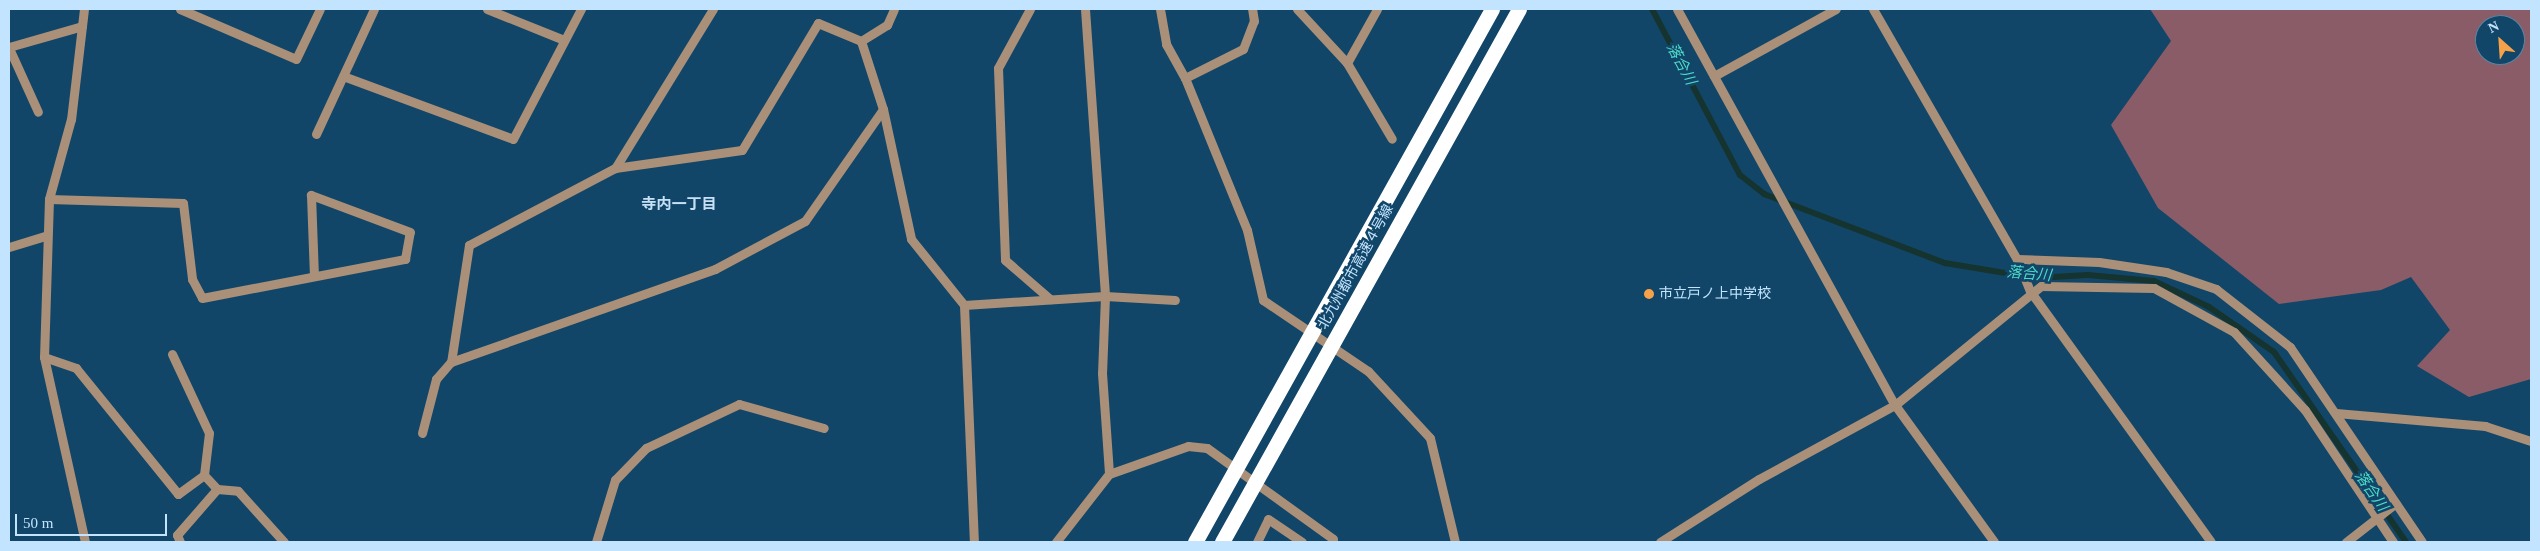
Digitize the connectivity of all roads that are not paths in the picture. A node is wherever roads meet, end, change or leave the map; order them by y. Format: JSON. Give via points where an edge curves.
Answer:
{"nodes":[{"id":1,"x":180,"y":9,"type":"edge"},
{"id":2,"x":320,"y":9,"type":"edge"},
{"id":3,"x":374,"y":9,"type":"edge"},
{"id":4,"x":487,"y":9,"type":"edge"},
{"id":5,"x":581,"y":9,"type":"edge"},
{"id":6,"x":713,"y":9,"type":"edge"},
{"id":7,"x":894,"y":9,"type":"edge"},
{"id":8,"x":1030,"y":9,"type":"edge"},
{"id":9,"x":1085,"y":9,"type":"edge"},
{"id":10,"x":1160,"y":9,"type":"edge"},
{"id":11,"x":1252,"y":9,"type":"edge"},
{"id":12,"x":1297,"y":9,"type":"edge"},
{"id":13,"x":1377,"y":9,"type":"edge"},
{"id":14,"x":1492,"y":9,"type":"edge"},
{"id":15,"x":1519,"y":9,"type":"edge"},
{"id":16,"x":1677,"y":9,"type":"edge"},
{"id":17,"x":1836,"y":9,"type":"edge"},
{"id":18,"x":1873,"y":9,"type":"edge"},
{"id":19,"x":85,"y":10,"type":"edge"},
{"id":20,"x":193,"y":11,"type":"edge"},
{"id":21,"x":82,"y":26,"type":"junction"},
{"id":22,"x":564,"y":40,"type":"junction"},
{"id":23,"x":861,"y":40,"type":"junction"},
{"id":24,"x":9,"y":48,"type":"edge"},
{"id":25,"x":1347,"y":63,"type":"junction"},
{"id":26,"x":343,"y":76,"type":"junction"},
{"id":27,"x":1714,"y":76,"type":"junction"},
{"id":28,"x":1185,"y":78,"type":"junction"},
{"id":29,"x":883,"y":109,"type":"junction"},
{"id":30,"x":38,"y":112,"type":"dead end"},
{"id":31,"x":316,"y":134,"type":"dead end"},
{"id":32,"x":1392,"y":139,"type":"dead end"},
{"id":33,"x":615,"y":168,"type":"junction"},
{"id":34,"x":49,"y":199,"type":"junction"},
{"id":35,"x":45,"y":236,"type":"junction"},
{"id":36,"x":9,"y":247,"type":"edge"},
{"id":37,"x":2018,"y":259,"type":"junction"},
{"id":38,"x":314,"y":276,"type":"junction"},
{"id":39,"x":2030,"y":291,"type":"junction"},
{"id":40,"x":1105,"y":296,"type":"junction"},
{"id":41,"x":1050,"y":299,"type":"junction"},
{"id":42,"x":1175,"y":300,"type":"dead end"},
{"id":43,"x":964,"y":305,"type":"junction"},
{"id":44,"x":172,"y":354,"type":"dead end"},
{"id":45,"x":44,"y":357,"type":"junction"},
{"id":46,"x":451,"y":362,"type":"junction"},
{"id":47,"x":1895,"y":405,"type":"junction"},
{"id":48,"x":2336,"y":414,"type":"junction"},
{"id":49,"x":824,"y":428,"type":"dead end"},
{"id":50,"x":422,"y":432,"type":"dead end"},
{"id":51,"x":2531,"y":441,"type":"edge"},
{"id":52,"x":1109,"y":474,"type":"junction"},
{"id":53,"x":204,"y":475,"type":"junction"},
{"id":54,"x":217,"y":489,"type":"junction"},
{"id":55,"x":2396,"y":503,"type":"junction"},
{"id":56,"x":2376,"y":518,"type":"junction"},
{"id":57,"x":85,"y":542,"type":"edge"},
{"id":58,"x":180,"y":542,"type":"edge"},
{"id":59,"x":284,"y":542,"type":"edge"},
{"id":60,"x":596,"y":542,"type":"edge"},
{"id":61,"x":974,"y":542,"type":"edge"},
{"id":62,"x":1056,"y":542,"type":"edge"},
{"id":63,"x":1195,"y":542,"type":"edge"},
{"id":64,"x":1222,"y":542,"type":"edge"},
{"id":65,"x":1256,"y":542,"type":"edge"},
{"id":66,"x":1302,"y":542,"type":"edge"},
{"id":67,"x":1332,"y":542,"type":"edge"},
{"id":68,"x":1455,"y":542,"type":"edge"},
{"id":69,"x":1660,"y":542,"type":"edge"},
{"id":70,"x":1994,"y":542,"type":"edge"},
{"id":71,"x":2211,"y":542,"type":"edge"},
{"id":72,"x":2346,"y":542,"type":"edge"},
{"id":73,"x":2393,"y":542,"type":"edge"},
{"id":74,"x":2422,"y":542,"type":"edge"}],
"edges":[{"from":1,"to":20,"type":"street"},
{"from":2,"to":20,"type":"street","via":[[296,59]]},
{"from":3,"to":26,"type":"street"},
{"from":4,"to":22,"type":"street"},
{"from":5,"to":22,"type":"street"},
{"from":6,"to":33,"type":"street"},
{"from":7,"to":23,"type":"street","via":[[887,25]]},
{"from":8,"to":41,"type":"street","via":[[998,68],[1005,260]]},
{"from":9,"to":40,"type":"street"},
{"from":10,"to":28,"type":"street","via":[[1166,44]]},
{"from":11,"to":28,"type":"street","via":[[1254,21],[1243,49]]},
{"from":12,"to":25,"type":"street"},
{"from":13,"to":25,"type":"street"},
{"from":14,"to":63,"type":"highway","name":"北九州都市高速４号線","via":[[1380,204]]},
{"from":15,"to":64,"type":"highway","name":"北九州都市高速４号線"},
{"from":16,"to":27,"type":"street"},
{"from":17,"to":27,"type":"street"},
{"from":18,"to":37,"type":"street"},
{"from":19,"to":21,"type":"street"},
{"from":21,"to":24,"type":"street"},
{"from":21,"to":34,"type":"street","via":[[71,119]]},
{"from":22,"to":26,"type":"street","via":[[513,139]]},
{"from":23,"to":29,"type":"street"},
{"from":23,"to":33,"type":"street","via":[[818,23],[742,150]]},
{"from":24,"to":30,"type":"street"},
{"from":25,"to":32,"type":"street"},
{"from":26,"to":31,"type":"street"},
{"from":27,"to":47,"type":"street"},
{"from":28,"to":68,"type":"street","via":[[1247,230],[1263,300],[1274,311],[1368,371],[1430,438]]},
{"from":29,"to":43,"type":"street","via":[[911,239]]},
{"from":29,"to":46,"type":"street","via":[[805,221],[715,269]]},
{"from":33,"to":46,"type":"street","via":[[469,245]]},
{"from":34,"to":35,"type":"street"},
{"from":34,"to":38,"type":"street","via":[[182,203],[192,279],[202,298]]},
{"from":35,"to":36,"type":"street"},
{"from":35,"to":45,"type":"street"},
{"from":37,"to":39,"type":"street"},
{"from":37,"to":48,"type":"street","via":[[2099,262],[2166,272],[2216,289],[2290,348]]},
{"from":38,"to":38,"type":"street","via":[[404,258],[410,232],[311,195]]},
{"from":39,"to":47,"type":"street"},
{"from":39,"to":56,"type":"street","via":[[2041,286],[2154,288],[2234,332],[2304,410]]},
{"from":39,"to":71,"type":"street"},
{"from":40,"to":41,"type":"street"},
{"from":40,"to":42,"type":"street"},
{"from":40,"to":52,"type":"street","via":[[1102,373]]},
{"from":41,"to":43,"type":"street"},
{"from":43,"to":61,"type":"street"},
{"from":44,"to":53,"type":"street","via":[[209,433]]},
{"from":45,"to":53,"type":"street","via":[[76,368],[178,494]]},
{"from":45,"to":57,"type":"street"},
{"from":46,"to":50,"type":"street","via":[[436,379]]},
{"from":47,"to":69,"type":"street","via":[[1759,479]]},
{"from":47,"to":70,"type":"street"},
{"from":48,"to":51,"type":"street","via":[[2485,426]]},
{"from":48,"to":55,"type":"street"},
{"from":49,"to":60,"type":"street","via":[[739,404],[646,448],[615,480]]},
{"from":52,"to":62,"type":"street"},
{"from":52,"to":67,"type":"street","via":[[1188,446],[1207,448],[1333,538]]},
{"from":53,"to":54,"type":"street"},
{"from":54,"to":58,"type":"street","via":[[177,535]]},
{"from":54,"to":59,"type":"street","via":[[238,491]]},
{"from":55,"to":56,"type":"street"},
{"from":55,"to":74,"type":"street"},
{"from":56,"to":72,"type":"street"},
{"from":56,"to":73,"type":"street"},
{"from":65,"to":66,"type":"street","via":[[1268,519]]}]}
